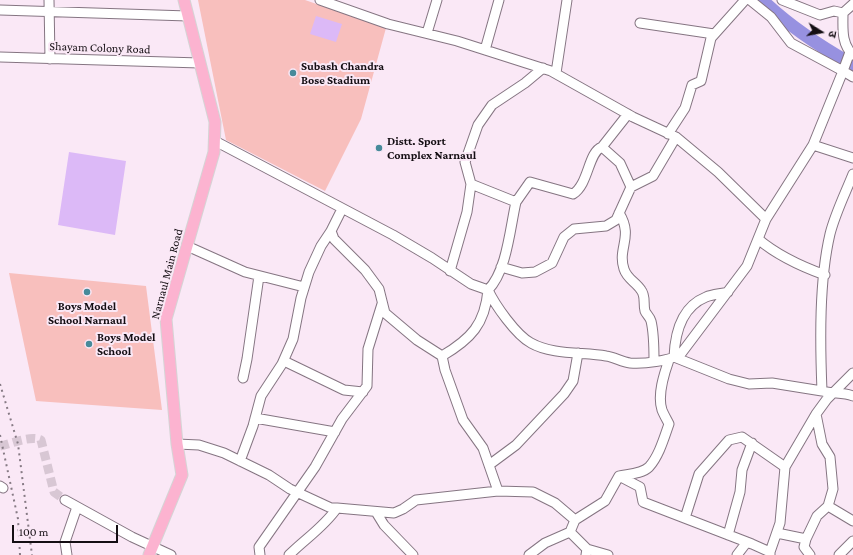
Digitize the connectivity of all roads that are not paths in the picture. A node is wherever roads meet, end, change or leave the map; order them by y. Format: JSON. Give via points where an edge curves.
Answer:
{"nodes":[{"id":1,"x":49,"y":0,"type":"edge"},
{"id":2,"x":184,"y":0,"type":"edge"},
{"id":3,"x":320,"y":0,"type":"edge"},
{"id":4,"x":437,"y":0,"type":"edge"},
{"id":5,"x":499,"y":0,"type":"edge"},
{"id":6,"x":567,"y":0,"type":"edge"},
{"id":7,"x":745,"y":0,"type":"edge"},
{"id":8,"x":750,"y":0,"type":"edge"},
{"id":9,"x":782,"y":0,"type":"edge"},
{"id":10,"x":853,"y":4,"type":"edge"},
{"id":11,"x":0,"y":10,"type":"edge"},
{"id":12,"x":49,"y":12,"type":"junction"},
{"id":13,"x":843,"y":13,"type":"junction"},
{"id":14,"x":188,"y":16,"type":"junction"},
{"id":15,"x":640,"y":23,"type":"dead end"},
{"id":16,"x":427,"y":33,"type":"junction"},
{"id":17,"x":714,"y":34,"type":"junction"},
{"id":18,"x":485,"y":50,"type":"junction"},
{"id":19,"x":851,"y":54,"type":"edge"},
{"id":20,"x":0,"y":57,"type":"edge"},
{"id":21,"x":50,"y":59,"type":"junction"},
{"id":22,"x":200,"y":63,"type":"junction"},
{"id":23,"x":543,"y":68,"type":"junction"},
{"id":24,"x":843,"y":71,"type":"junction"},
{"id":25,"x":556,"y":73,"type":"junction"},
{"id":26,"x":853,"y":77,"type":"edge"},
{"id":27,"x":628,"y":114,"type":"junction"},
{"id":28,"x":672,"y":135,"type":"junction"},
{"id":29,"x":214,"y":141,"type":"junction"},
{"id":30,"x":813,"y":145,"type":"junction"},
{"id":31,"x":602,"y":147,"type":"junction"},
{"id":32,"x":853,"y":158,"type":"edge"},
{"id":33,"x":853,"y":174,"type":"edge"},
{"id":34,"x":471,"y":184,"type":"junction"},
{"id":35,"x":631,"y":187,"type":"junction"},
{"id":36,"x":516,"y":202,"type":"junction"},
{"id":37,"x":342,"y":209,"type":"junction"},
{"id":38,"x":619,"y":213,"type":"junction"},
{"id":39,"x":766,"y":219,"type":"junction"},
{"id":40,"x":331,"y":231,"type":"junction"},
{"id":41,"x":758,"y":239,"type":"junction"},
{"id":42,"x":187,"y":246,"type":"junction"},
{"id":43,"x":501,"y":267,"type":"junction"},
{"id":44,"x":450,"y":271,"type":"junction"},
{"id":45,"x":825,"y":275,"type":"junction"},
{"id":46,"x":259,"y":276,"type":"junction"},
{"id":47,"x":304,"y":288,"type":"junction"},
{"id":48,"x":488,"y":290,"type":"junction"},
{"id":49,"x":728,"y":292,"type":"junction"},
{"id":50,"x":382,"y":304,"type":"junction"},
{"id":51,"x":578,"y":353,"type":"junction"},
{"id":52,"x":442,"y":356,"type":"junction"},
{"id":53,"x":671,"y":359,"type":"junction"},
{"id":54,"x":284,"y":361,"type":"junction"},
{"id":55,"x":654,"y":361,"type":"junction"},
{"id":56,"x":853,"y":373,"type":"edge"},
{"id":57,"x":243,"y":378,"type":"dead end"},
{"id":58,"x":822,"y":391,"type":"junction"},
{"id":59,"x":363,"y":392,"type":"junction"},
{"id":60,"x":832,"y":394,"type":"junction"},
{"id":61,"x":853,"y":396,"type":"edge"},
{"id":62,"x":816,"y":414,"type":"junction"},
{"id":63,"x":256,"y":418,"type":"junction"},
{"id":64,"x":335,"y":432,"type":"junction"},
{"id":65,"x":752,"y":442,"type":"junction"},
{"id":66,"x":177,"y":444,"type":"junction"},
{"id":67,"x":240,"y":461,"type":"junction"},
{"id":68,"x":489,"y":465,"type":"junction"},
{"id":69,"x":785,"y":467,"type":"junction"},
{"id":70,"x":619,"y":476,"type":"junction"},
{"id":71,"x":498,"y":491,"type":"junction"},
{"id":72,"x":296,"y":492,"type":"junction"},
{"id":73,"x":65,"y":500,"type":"tunnel mouth"},
{"id":74,"x":828,"y":506,"type":"junction"},
{"id":75,"x":77,"y":507,"type":"junction"},
{"id":76,"x":337,"y":508,"type":"junction"},
{"id":77,"x":376,"y":512,"type":"junction"},
{"id":78,"x":685,"y":518,"type":"junction"},
{"id":79,"x":575,"y":520,"type":"junction"},
{"id":80,"x":853,"y":522,"type":"edge"},
{"id":81,"x":570,"y":532,"type":"junction"},
{"id":82,"x":777,"y":533,"type":"junction"},
{"id":83,"x":728,"y":535,"type":"junction"},
{"id":84,"x":806,"y":539,"type":"junction"},
{"id":85,"x":853,"y":541,"type":"edge"},
{"id":86,"x":747,"y":542,"type":"junction"},
{"id":87,"x":151,"y":551,"type":"edge"},
{"id":88,"x":586,"y":552,"type":"edge"},
{"id":89,"x":770,"y":554,"type":"edge"},
{"id":90,"x":66,"y":555,"type":"edge"},
{"id":91,"x":171,"y":555,"type":"edge"},
{"id":92,"x":260,"y":555,"type":"edge"},
{"id":93,"x":289,"y":555,"type":"edge"},
{"id":94,"x":413,"y":555,"type":"edge"},
{"id":95,"x":529,"y":555,"type":"edge"},
{"id":96,"x":608,"y":555,"type":"edge"},
{"id":97,"x":737,"y":555,"type":"edge"},
{"id":98,"x":810,"y":555,"type":"edge"},
{"id":99,"x":839,"y":555,"type":"edge"}],
"edges":[{"from":1,"to":12,"type":"street"},
{"from":2,"to":14,"type":"main road","name":"Narnaul Main Road"},
{"from":3,"to":16,"type":"street","via":[[388,24]]},
{"from":4,"to":16,"type":"street"},
{"from":5,"to":18,"type":"street"},
{"from":6,"to":25,"type":"street"},
{"from":7,"to":17,"type":"street"},
{"from":8,"to":24,"type":"street","via":[[771,17],[791,42]]},
{"from":9,"to":13,"type":"street","via":[[820,15],[834,11]]},
{"from":10,"to":13,"type":"street"},
{"from":11,"to":12,"type":"street"},
{"from":12,"to":14,"type":"street"},
{"from":12,"to":21,"type":"street"},
{"from":13,"to":19,"type":"street","via":[[843,36]]},
{"from":14,"to":22,"type":"main road","name":"Narnaul Main Road"},
{"from":15,"to":17,"type":"street"},
{"from":16,"to":18,"type":"street"},
{"from":17,"to":28,"type":"street","via":[[701,81],[692,85],[685,108]]},
{"from":18,"to":23,"type":"street"},
{"from":19,"to":24,"type":"street"},
{"from":20,"to":21,"type":"street","name":"Shayam Colony Road"},
{"from":21,"to":22,"type":"street","name":"Shayam Colony Road"},
{"from":22,"to":29,"type":"main road","name":"Narnaul Main Road","via":[[215,122]]},
{"from":23,"to":25,"type":"street"},
{"from":23,"to":34,"type":"street","via":[[492,105],[478,125],[465,162]]},
{"from":24,"to":26,"type":"street"},
{"from":24,"to":30,"type":"street"},
{"from":25,"to":27,"type":"street"},
{"from":27,"to":28,"type":"street"},
{"from":27,"to":31,"type":"street"},
{"from":28,"to":35,"type":"street","via":[[653,176]]},
{"from":28,"to":39,"type":"street","via":[[718,172]]},
{"from":29,"to":37,"type":"street"},
{"from":29,"to":42,"type":"main road","name":"Narnaul Main Road","via":[[214,152]]},
{"from":30,"to":32,"type":"street"},
{"from":30,"to":39,"type":"street"},
{"from":31,"to":35,"type":"street","via":[[620,164]]},
{"from":31,"to":36,"type":"street","via":[[594,153],[588,171],[578,190],[573,194],[530,182]]},
{"from":33,"to":45,"type":"street","via":[[830,234]]},
{"from":34,"to":36,"type":"street"},
{"from":34,"to":44,"type":"street","via":[[467,212]]},
{"from":35,"to":38,"type":"street"},
{"from":36,"to":43,"type":"street"},
{"from":37,"to":40,"type":"street"},
{"from":37,"to":44,"type":"street","via":[[406,243]]},
{"from":38,"to":43,"type":"street","via":[[616,220],[606,226],[574,229],[564,237],[552,263],[535,272],[522,273]]},
{"from":38,"to":55,"type":"street","via":[[626,223],[624,269],[629,278],[642,290],[645,298],[645,311],[651,320]]},
{"from":39,"to":41,"type":"street"},
{"from":40,"to":47,"type":"street","via":[[320,246]]},
{"from":40,"to":50,"type":"street","via":[[334,238],[365,270],[379,289]]},
{"from":41,"to":45,"type":"street","via":[[772,251],[796,264]]},
{"from":41,"to":49,"type":"street","via":[[746,266]]},
{"from":42,"to":46,"type":"street"},
{"from":42,"to":66,"type":"main road","name":"Narnaul Main Road","via":[[166,319]]},
{"from":43,"to":48,"type":"street","via":[[495,282]]},
{"from":44,"to":48,"type":"street","via":[[471,284]]},
{"from":45,"to":58,"type":"street","via":[[822,309]]},
{"from":46,"to":47,"type":"street"},
{"from":46,"to":57,"type":"street"},
{"from":47,"to":54,"type":"street","via":[[293,339]]},
{"from":48,"to":51,"type":"street","via":[[496,306],[530,343]]},
{"from":48,"to":52,"type":"street","via":[[481,321],[473,334]]},
{"from":49,"to":53,"type":"street","via":[[680,355]]},
{"from":49,"to":53,"type":"street","via":[[708,296],[696,302],[682,320],[675,337]]},
{"from":50,"to":52,"type":"street","via":[[385,314]]},
{"from":50,"to":59,"type":"street","via":[[368,349],[367,386]]},
{"from":51,"to":55,"type":"street","via":[[608,356],[629,363]]},
{"from":51,"to":68,"type":"street","via":[[573,381],[564,394],[516,445]]},
{"from":52,"to":68,"type":"street","via":[[463,420],[483,448]]},
{"from":53,"to":55,"type":"street"},
{"from":53,"to":58,"type":"street","via":[[749,384],[772,383]]},
{"from":53,"to":70,"type":"street","via":[[664,377],[661,396],[662,409],[669,424],[663,444],[648,468]]},
{"from":54,"to":59,"type":"street","via":[[344,390]]},
{"from":54,"to":63,"type":"street","via":[[261,396]]},
{"from":56,"to":60,"type":"street"},
{"from":58,"to":60,"type":"street"},
{"from":59,"to":64,"type":"street"},
{"from":60,"to":61,"type":"street","via":[[845,393]]},
{"from":60,"to":62,"type":"street"},
{"from":62,"to":69,"type":"street"},
{"from":62,"to":74,"type":"street","via":[[822,444],[830,458],[833,489]]},
{"from":63,"to":64,"type":"street"},
{"from":63,"to":67,"type":"street"},
{"from":64,"to":72,"type":"street","via":[[315,467]]},
{"from":65,"to":69,"type":"street"},
{"from":65,"to":78,"type":"street","via":[[742,437],[729,440],[713,457],[699,474]]},
{"from":65,"to":83,"type":"street","via":[[742,470],[740,492]]},
{"from":66,"to":67,"type":"street","via":[[199,445]]},
{"from":66,"to":87,"type":"main road","name":"Narnaul Main Road","via":[[182,475]]},
{"from":67,"to":72,"type":"street"},
{"from":68,"to":71,"type":"street"},
{"from":69,"to":82,"type":"street"},
{"from":70,"to":78,"type":"street","via":[[640,487],[643,502]]},
{"from":70,"to":79,"type":"street","via":[[605,501]]},
{"from":71,"to":77,"type":"street","via":[[416,500],[394,513]]},
{"from":71,"to":79,"type":"street","via":[[533,492],[555,503]]},
{"from":72,"to":76,"type":"street"},
{"from":72,"to":92,"type":"street","via":[[259,547]]},
{"from":73,"to":75,"type":"street"},
{"from":74,"to":80,"type":"street"},
{"from":74,"to":84,"type":"street","via":[[817,516]]},
{"from":75,"to":87,"type":"street"},
{"from":75,"to":90,"type":"street","via":[[65,542]]},
{"from":76,"to":77,"type":"street"},
{"from":76,"to":93,"type":"street","via":[[328,521]]},
{"from":77,"to":94,"type":"street"},
{"from":78,"to":83,"type":"street"},
{"from":79,"to":81,"type":"street"},
{"from":81,"to":88,"type":"street"},
{"from":81,"to":95,"type":"street","via":[[545,542]]},
{"from":82,"to":84,"type":"street"},
{"from":82,"to":89,"type":"street"},
{"from":83,"to":86,"type":"street"},
{"from":84,"to":98,"type":"street","via":[[804,547]]},
{"from":85,"to":99,"type":"street"},
{"from":86,"to":89,"type":"street"},
{"from":86,"to":97,"type":"street"},
{"from":87,"to":91,"type":"street"},
{"from":88,"to":96,"type":"street"}]}
